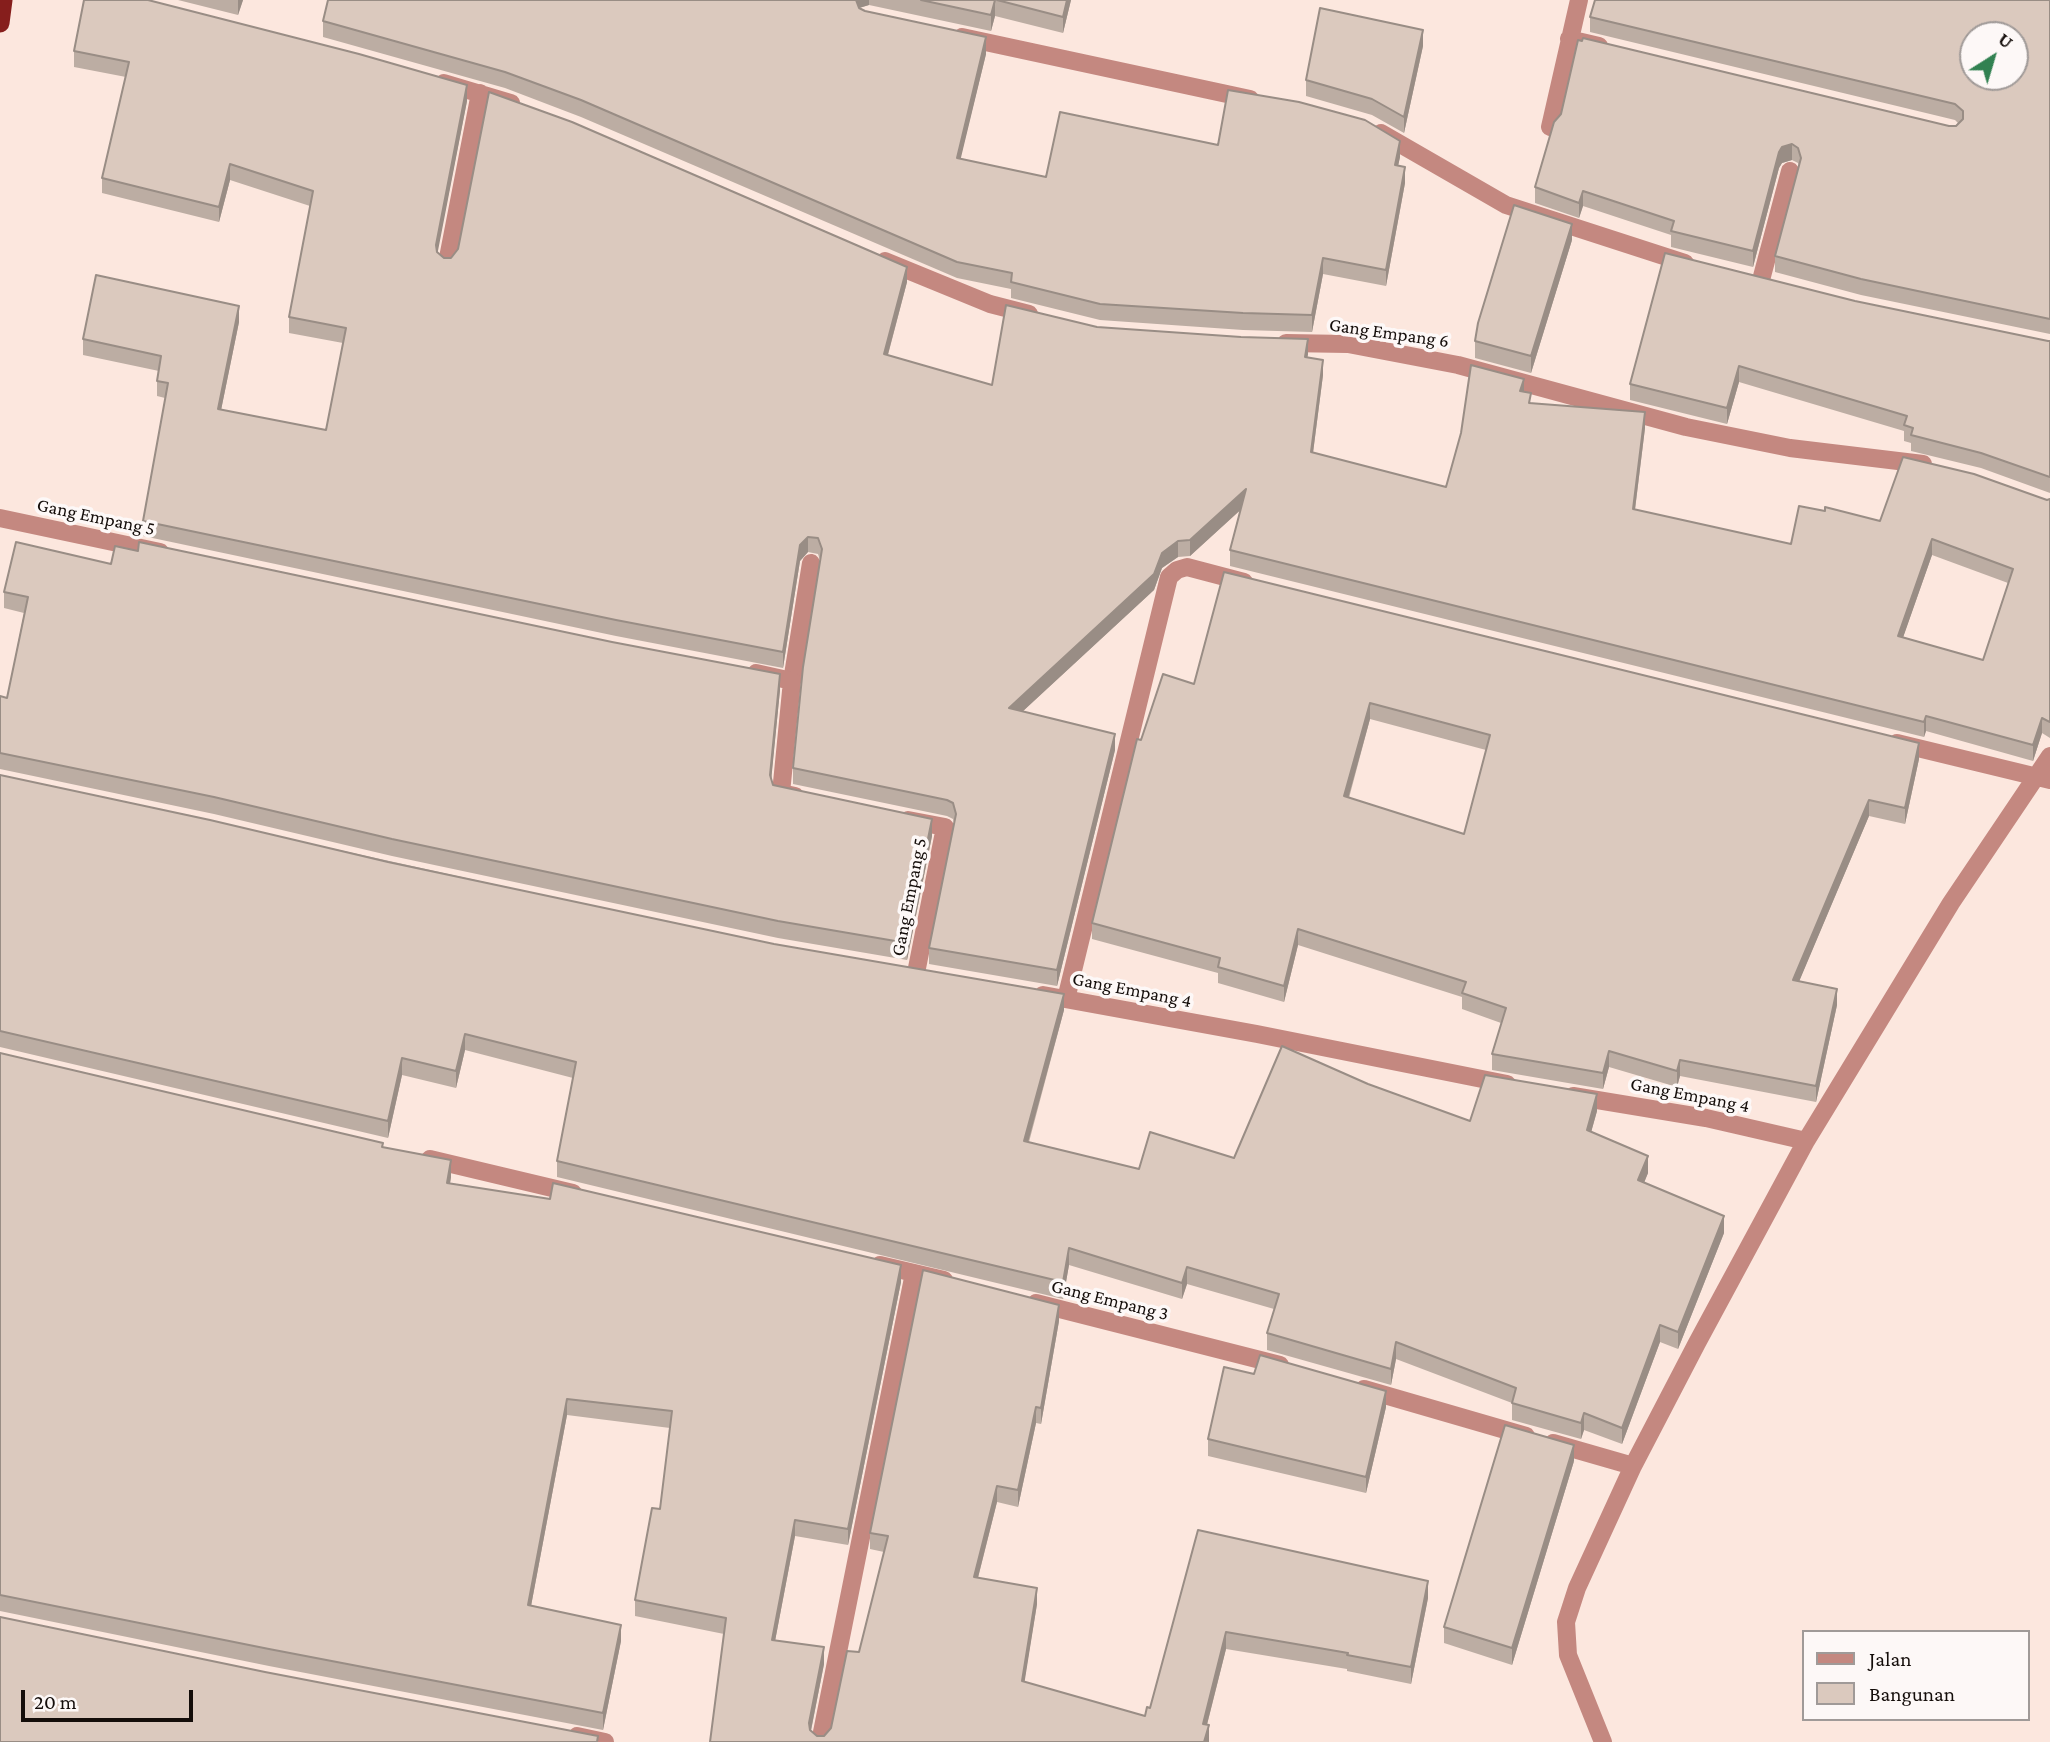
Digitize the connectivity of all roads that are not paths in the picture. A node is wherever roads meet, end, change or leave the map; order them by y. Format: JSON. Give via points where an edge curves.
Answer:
{"nodes":[{"id":1,"x":4,"y":0,"type":"edge"},
{"id":2,"x":1579,"y":0,"type":"edge"},
{"id":3,"x":0,"y":23,"type":"edge"},
{"id":4,"x":945,"y":33,"type":"edge"},
{"id":5,"x":1569,"y":39,"type":"junction"},
{"id":6,"x":1621,"y":51,"type":"edge"},
{"id":7,"x":427,"y":78,"type":"edge"},
{"id":8,"x":480,"y":93,"type":"junction"},
{"id":9,"x":1274,"y":102,"type":"edge"},
{"id":10,"x":526,"y":108,"type":"edge"},
{"id":11,"x":1369,"y":126,"type":"edge"},
{"id":12,"x":1550,"y":127,"type":"edge"},
{"id":13,"x":1790,"y":171,"type":"edge"},
{"id":14,"x":867,"y":254,"type":"edge"},
{"id":15,"x":447,"y":263,"type":"edge"},
{"id":16,"x":1707,"y":268,"type":"edge"},
{"id":17,"x":1761,"y":280,"type":"edge"},
{"id":18,"x":1046,"y":318,"type":"edge"},
{"id":19,"x":1268,"y":342,"type":"edge"},
{"id":20,"x":1942,"y":469,"type":"edge"},
{"id":21,"x":0,"y":518,"type":"edge"},
{"id":22,"x":177,"y":555,"type":"edge"},
{"id":23,"x":811,"y":564,"type":"edge"},
{"id":24,"x":1267,"y":587,"type":"edge"},
{"id":25,"x":742,"y":670,"type":"edge"},
{"id":26,"x":792,"y":681,"type":"junction"},
{"id":27,"x":1886,"y":740,"type":"edge"},
{"id":28,"x":2050,"y":756,"type":"edge"},
{"id":29,"x":2042,"y":778,"type":"edge"},
{"id":30,"x":808,"y":799,"type":"edge"},
{"id":31,"x":890,"y":816,"type":"edge"},
{"id":32,"x":916,"y":973,"type":"edge"},
{"id":33,"x":1025,"y":992,"type":"edge"},
{"id":34,"x":1066,"y":999,"type":"junction"},
{"id":35,"x":1524,"y":1087,"type":"edge"},
{"id":36,"x":1550,"y":1092,"type":"edge"},
{"id":37,"x":1806,"y":1141,"type":"junction"},
{"id":38,"x":417,"y":1156,"type":"edge"},
{"id":39,"x":592,"y":1197,"type":"edge"},
{"id":40,"x":860,"y":1260,"type":"edge"},
{"id":41,"x":914,"y":1273,"type":"junction"},
{"id":42,"x":967,"y":1286,"type":"edge"},
{"id":43,"x":1019,"y":1299,"type":"edge"},
{"id":44,"x":1293,"y":1369,"type":"edge"},
{"id":45,"x":1346,"y":1384,"type":"edge"},
{"id":46,"x":1633,"y":1466,"type":"junction"},
{"id":47,"x":565,"y":1734,"type":"edge"},
{"id":48,"x":606,"y":1742,"type":"edge"},
{"id":49,"x":820,"y":1742,"type":"edge"},
{"id":50,"x":1603,"y":1742,"type":"edge"}],
"edges":[{"from":1,"to":3,"type":"highway"},
{"from":2,"to":5,"type":"street"},
{"from":4,"to":9,"type":"street"},
{"from":5,"to":6,"type":"street"},
{"from":5,"to":12,"type":"street"},
{"from":7,"to":8,"type":"street"},
{"from":8,"to":10,"type":"street"},
{"from":8,"to":15,"type":"street"},
{"from":11,"to":16,"type":"street","via":[[1506,205]]},
{"from":13,"to":17,"type":"street"},
{"from":14,"to":18,"type":"street","via":[[990,304]]},
{"from":19,"to":20,"type":"street","name":"Gang Empang 6","via":[[1348,344],[1458,365],[1686,427],[1790,448]]},
{"from":21,"to":22,"type":"street","name":"Gang Empang 5"},
{"from":23,"to":26,"type":"street"},
{"from":24,"to":34,"type":"street","via":[[1187,568],[1177,569],[1169,577]]},
{"from":25,"to":26,"type":"street"},
{"from":26,"to":30,"type":"street","via":[[781,793]]},
{"from":27,"to":29,"type":"street"},
{"from":28,"to":29,"type":"street"},
{"from":29,"to":37,"type":"street","via":[[1951,903]]},
{"from":31,"to":32,"type":"street","name":"Gang Empang 5","via":[[945,827]]},
{"from":33,"to":34,"type":"street","name":"Gang Empang 4"},
{"from":34,"to":35,"type":"street","name":"Gang Empang 4"},
{"from":36,"to":37,"type":"street","name":"Gang Empang 4","via":[[1706,1118]]},
{"from":37,"to":46,"type":"street"},
{"from":38,"to":39,"type":"street"},
{"from":40,"to":41,"type":"street"},
{"from":41,"to":42,"type":"street"},
{"from":41,"to":49,"type":"street"},
{"from":43,"to":44,"type":"street","name":"Gang Empang 3"},
{"from":45,"to":46,"type":"street"},
{"from":46,"to":50,"type":"street","via":[[1566,1622],[1569,1655]]},
{"from":47,"to":48,"type":"street"}]}
